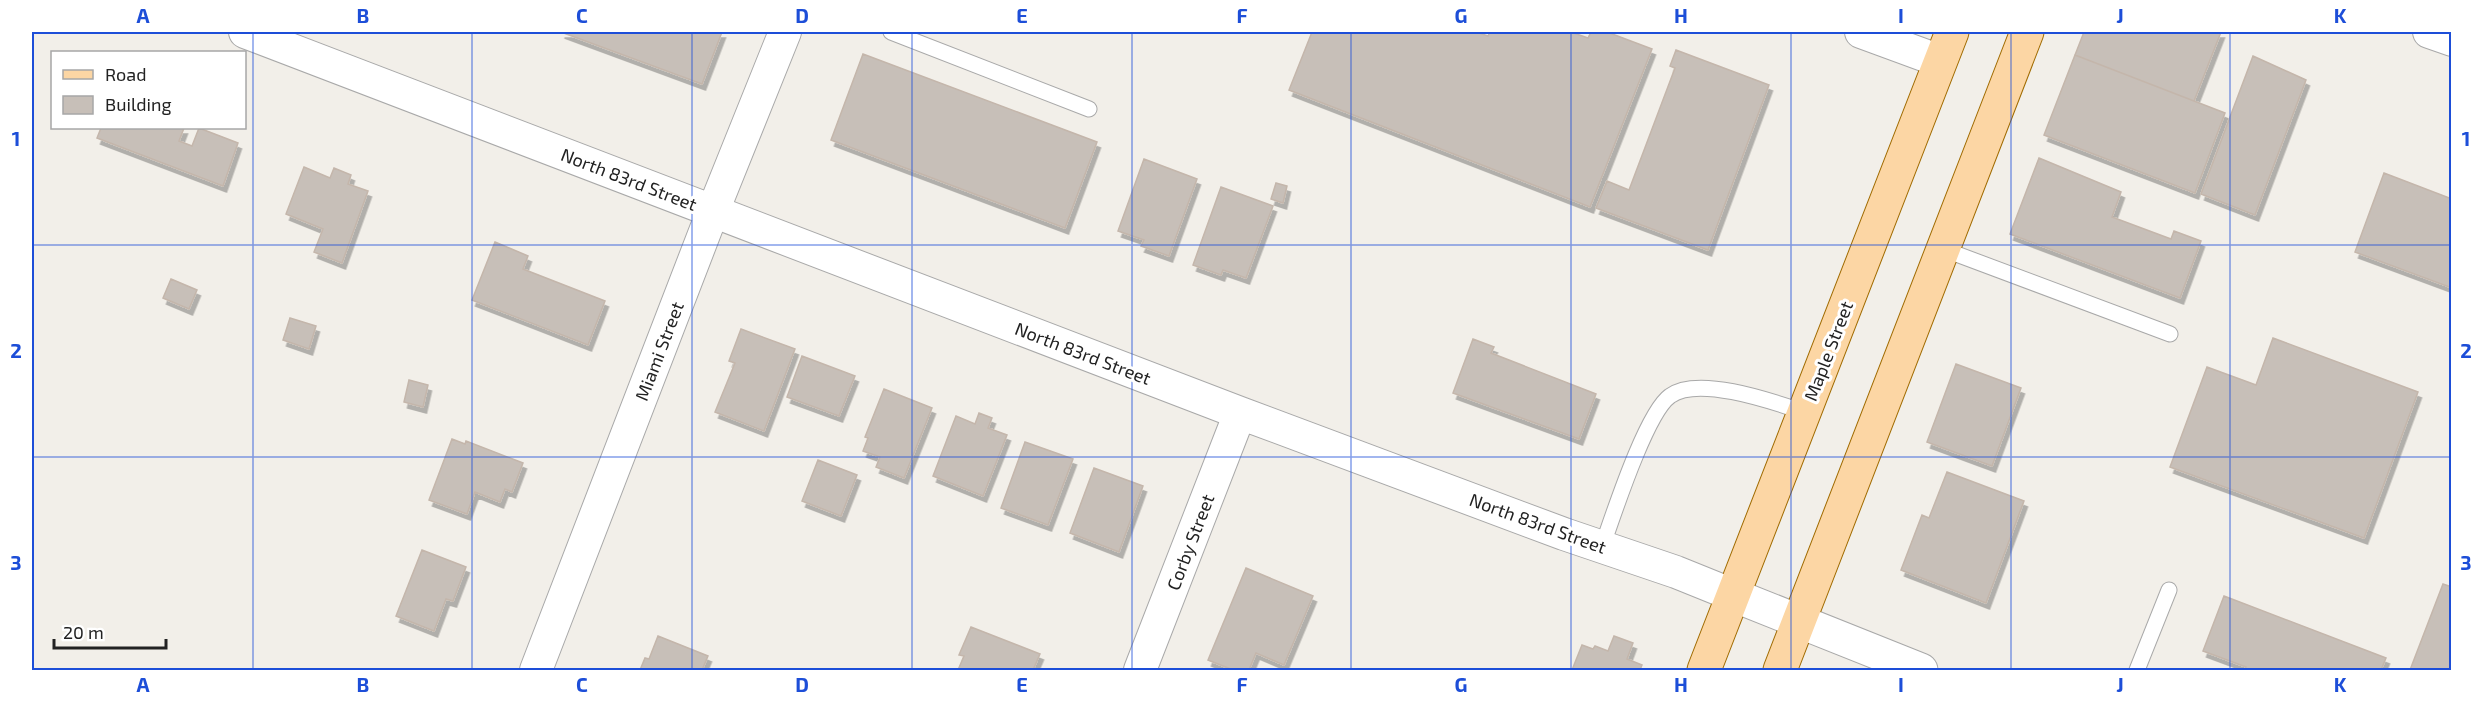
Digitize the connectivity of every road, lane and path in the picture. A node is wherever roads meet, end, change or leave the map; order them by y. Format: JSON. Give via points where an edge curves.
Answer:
{"nodes":[{"id":1,"x":245,"y":32,"type":"edge"},
{"id":2,"x":784,"y":32,"type":"edge"},
{"id":3,"x":891,"y":32,"type":"edge"},
{"id":4,"x":1861,"y":32,"type":"edge"},
{"id":5,"x":1952,"y":32,"type":"edge"},
{"id":6,"x":2026,"y":32,"type":"edge"},
{"id":7,"x":2429,"y":32,"type":"edge"},
{"id":8,"x":2451,"y":40,"type":"edge"},
{"id":9,"x":1940,"y":61,"type":"junction"},
{"id":10,"x":1089,"y":109,"type":"dead end"},
{"id":11,"x":713,"y":211,"type":"junction"},
{"id":12,"x":1942,"y":249,"type":"junction"},
{"id":13,"x":2170,"y":334,"type":"dead end"},
{"id":14,"x":1804,"y":412,"type":"junction"},
{"id":15,"x":1240,"y":413,"type":"junction"},
{"id":16,"x":1602,"y":547,"type":"junction"},
{"id":17,"x":2169,"y":590,"type":"dead end"},
{"id":18,"x":1733,"y":595,"type":"junction"},
{"id":19,"x":1799,"y":621,"type":"junction"},
{"id":20,"x":537,"y":670,"type":"edge"},
{"id":21,"x":1140,"y":670,"type":"edge"},
{"id":22,"x":1704,"y":670,"type":"edge"},
{"id":23,"x":1780,"y":670,"type":"edge"},
{"id":24,"x":1921,"y":670,"type":"edge"},
{"id":25,"x":2137,"y":670,"type":"edge"}],
"edges":[{"from":1,"to":11,"type":"street","name":"North 83rd Street"},
{"from":2,"to":11,"type":"street","name":"Miami Street"},
{"from":3,"to":10,"type":"lane"},
{"from":4,"to":9,"type":"street"},
{"from":5,"to":9,"type":"main road","name":"Maple Street"},
{"from":6,"to":12,"type":"main road"},
{"from":7,"to":8,"type":"street"},
{"from":9,"to":14,"type":"main road","name":"Maple Street"},
{"from":11,"to":15,"type":"street","name":"North 83rd Street"},
{"from":11,"to":20,"type":"street","name":"Miami Street"},
{"from":12,"to":13,"type":"lane"},
{"from":12,"to":19,"type":"main road"},
{"from":14,"to":16,"type":"lane","via":[[1717,389],[1693,389],[1670,395],[1656,412],[1626,479]]},
{"from":14,"to":18,"type":"main road","name":"Maple Street"},
{"from":15,"to":16,"type":"street","name":"North 83rd Street"},
{"from":15,"to":21,"type":"street","name":"Corby Street"},
{"from":16,"to":18,"type":"street","name":"North 83rd Street"},
{"from":17,"to":25,"type":"lane"},
{"from":18,"to":19,"type":"street","name":"North 83rd Street"},
{"from":18,"to":22,"type":"main road","name":"Maple Street"},
{"from":19,"to":23,"type":"main road"},
{"from":19,"to":24,"type":"street","name":"North 83rd Street"}]}
